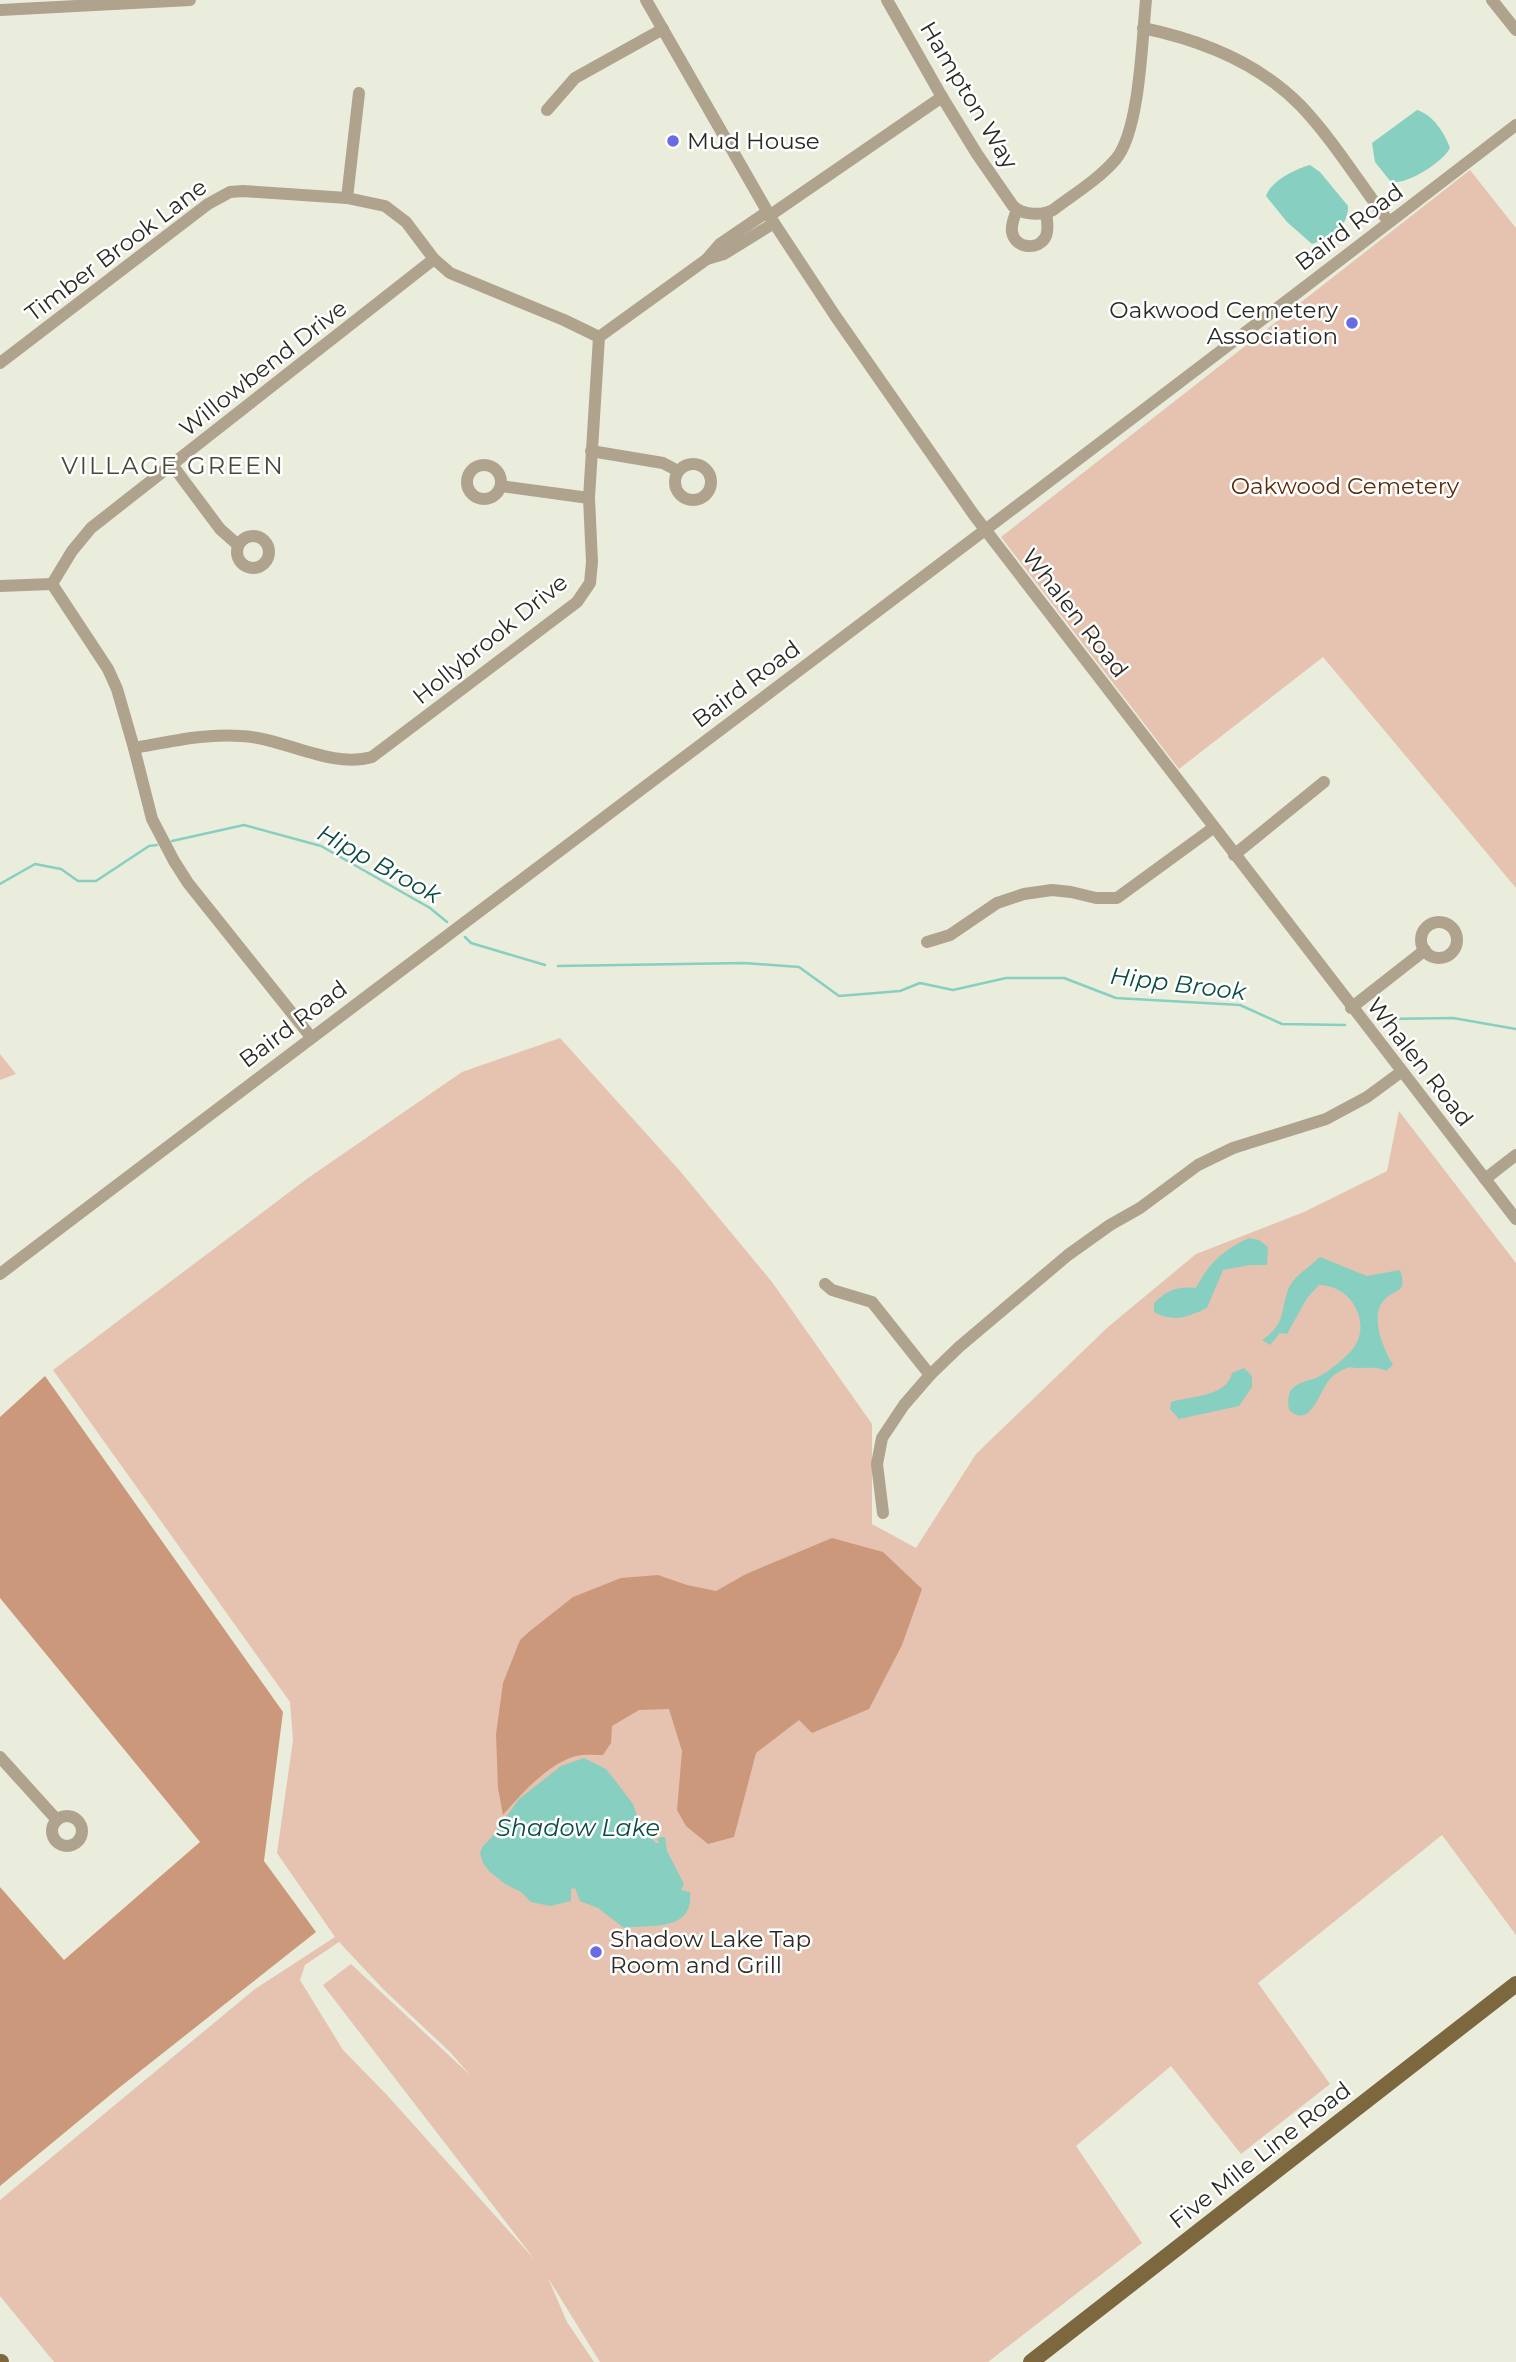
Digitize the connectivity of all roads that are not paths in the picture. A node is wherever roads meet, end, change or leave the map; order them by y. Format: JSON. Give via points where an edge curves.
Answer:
{"nodes":[{"id":1,"x":190,"y":0,"type":"edge"},
{"id":2,"x":646,"y":0,"type":"edge"},
{"id":3,"x":887,"y":0,"type":"edge"},
{"id":4,"x":1146,"y":0,"type":"edge"},
{"id":5,"x":1492,"y":0,"type":"edge"},
{"id":6,"x":23,"y":5,"type":"edge"},
{"id":7,"x":0,"y":10,"type":"edge"},
{"id":8,"x":1143,"y":28,"type":"junction"},
{"id":9,"x":663,"y":29,"type":"junction"},
{"id":10,"x":1516,"y":30,"type":"edge"},
{"id":11,"x":359,"y":93,"type":"dead end"},
{"id":12,"x":942,"y":97,"type":"junction"},
{"id":13,"x":547,"y":110,"type":"dead end"},
{"id":14,"x":1516,"y":125,"type":"edge"},
{"id":15,"x":347,"y":198,"type":"junction"},
{"id":16,"x":1017,"y":210,"type":"junction"},
{"id":17,"x":1046,"y":213,"type":"junction"},
{"id":18,"x":770,"y":217,"type":"junction"},
{"id":19,"x":1389,"y":222,"type":"junction"},
{"id":20,"x":435,"y":259,"type":"junction"},
{"id":21,"x":600,"y":337,"type":"junction"},
{"id":22,"x":0,"y":363,"type":"edge"},
{"id":23,"x":591,"y":451,"type":"junction"},
{"id":24,"x":173,"y":466,"type":"junction"},
{"id":25,"x":678,"y":471,"type":"dead end"},
{"id":26,"x":501,"y":486,"type":"dead end"},
{"id":27,"x":589,"y":498,"type":"junction"},
{"id":28,"x":986,"y":531,"type":"junction"},
{"id":29,"x":238,"y":545,"type":"dead end"},
{"id":30,"x":52,"y":584,"type":"junction"},
{"id":31,"x":0,"y":586,"type":"edge"},
{"id":32,"x":135,"y":748,"type":"junction"},
{"id":33,"x":1324,"y":782,"type":"dead end"},
{"id":34,"x":1213,"y":828,"type":"junction"},
{"id":35,"x":1234,"y":855,"type":"junction"},
{"id":36,"x":928,"y":942,"type":"dead end"},
{"id":37,"x":1425,"y":950,"type":"dead end"},
{"id":38,"x":1351,"y":1008,"type":"junction"},
{"id":39,"x":311,"y":1037,"type":"junction"},
{"id":40,"x":1401,"y":1072,"type":"junction"},
{"id":41,"x":1516,"y":1155,"type":"edge"},
{"id":42,"x":1485,"y":1179,"type":"junction"},
{"id":43,"x":1516,"y":1219,"type":"edge"},
{"id":44,"x":0,"y":1273,"type":"edge"},
{"id":45,"x":825,"y":1284,"type":"dead end"},
{"id":46,"x":930,"y":1375,"type":"junction"},
{"id":47,"x":883,"y":1513,"type":"dead end"},
{"id":48,"x":0,"y":1756,"type":"edge"},
{"id":49,"x":57,"y":1820,"type":"dead end"},
{"id":50,"x":1516,"y":1984,"type":"edge"},
{"id":51,"x":1031,"y":2362,"type":"edge"}],
"edges":[{"from":1,"to":6,"type":"street"},
{"from":2,"to":9,"type":"street","name":"Whalen Road"},
{"from":3,"to":12,"type":"street","name":"Hampton Way"},
{"from":4,"to":8,"type":"street"},
{"from":5,"to":10,"type":"street"},
{"from":6,"to":7,"type":"street"},
{"from":8,"to":17,"type":"street","via":[[1134,112],[1124,146],[1105,170]]},
{"from":8,"to":19,"type":"street","via":[[1225,54],[1280,88],[1320,128]]},
{"from":9,"to":13,"type":"street","via":[[575,78]]},
{"from":9,"to":18,"type":"street","name":"Whalen Road"},
{"from":11,"to":15,"type":"street"},
{"from":12,"to":16,"type":"street","name":"Hampton Way"},
{"from":12,"to":18,"type":"street"},
{"from":14,"to":19,"type":"street","name":"Baird Road"},
{"from":15,"to":20,"type":"street","name":"Timber Brook Lane","via":[[396,213]]},
{"from":15,"to":22,"type":"street","name":"Timber Brook Lane","via":[[251,191],[218,197]]},
{"from":16,"to":17,"type":"street"},
{"from":16,"to":17,"type":"street","via":[[1013,235],[1025,246],[1044,239]]},
{"from":18,"to":21,"type":"street","via":[[724,254],[707,259]]},
{"from":18,"to":28,"type":"street","name":"Whalen Road"},
{"from":19,"to":28,"type":"street","name":"Baird Road"},
{"from":20,"to":21,"type":"street","name":"Timber Brook Lane","via":[[464,280]]},
{"from":20,"to":24,"type":"street","name":"Willowbend Drive"},
{"from":21,"to":23,"type":"street","name":"Hollybrook Drive"},
{"from":23,"to":25,"type":"street","via":[[663,463]]},
{"from":23,"to":27,"type":"street","name":"Hollybrook Drive"},
{"from":24,"to":29,"type":"street","via":[[220,529]]},
{"from":24,"to":30,"type":"street","name":"Willowbend Drive","via":[[92,528]]},
{"from":26,"to":27,"type":"street"},
{"from":27,"to":32,"type":"street","name":"Hollybrook Drive","via":[[592,562],[584,593],[372,757],[339,759],[240,736]]},
{"from":28,"to":34,"type":"street","name":"Whalen Road"},
{"from":28,"to":39,"type":"street","name":"Baird Road"},
{"from":30,"to":31,"type":"street"},
{"from":30,"to":32,"type":"street","via":[[108,669]]},
{"from":32,"to":39,"type":"street","via":[[152,820],[188,884]]},
{"from":33,"to":35,"type":"street"},
{"from":34,"to":35,"type":"street","name":"Whalen Road"},
{"from":34,"to":36,"type":"street","via":[[1117,898],[1052,890],[1024,894],[997,903],[950,935]]},
{"from":35,"to":38,"type":"street","name":"Whalen Road"},
{"from":37,"to":38,"type":"street"},
{"from":38,"to":40,"type":"street","name":"Whalen Road"},
{"from":39,"to":44,"type":"street","name":"Baird Road"},
{"from":40,"to":42,"type":"street","name":"Whalen Road"},
{"from":40,"to":46,"type":"street","via":[[1326,1119],[1233,1148],[1198,1165],[1068,1255]]},
{"from":41,"to":42,"type":"street"},
{"from":42,"to":43,"type":"street","name":"Whalen Road"},
{"from":45,"to":46,"type":"street","via":[[872,1302]]},
{"from":46,"to":47,"type":"street","via":[[894,1419],[880,1446],[877,1464]]},
{"from":48,"to":49,"type":"street"},
{"from":50,"to":51,"type":"main road","name":"Five Mile Line Road"}]}
